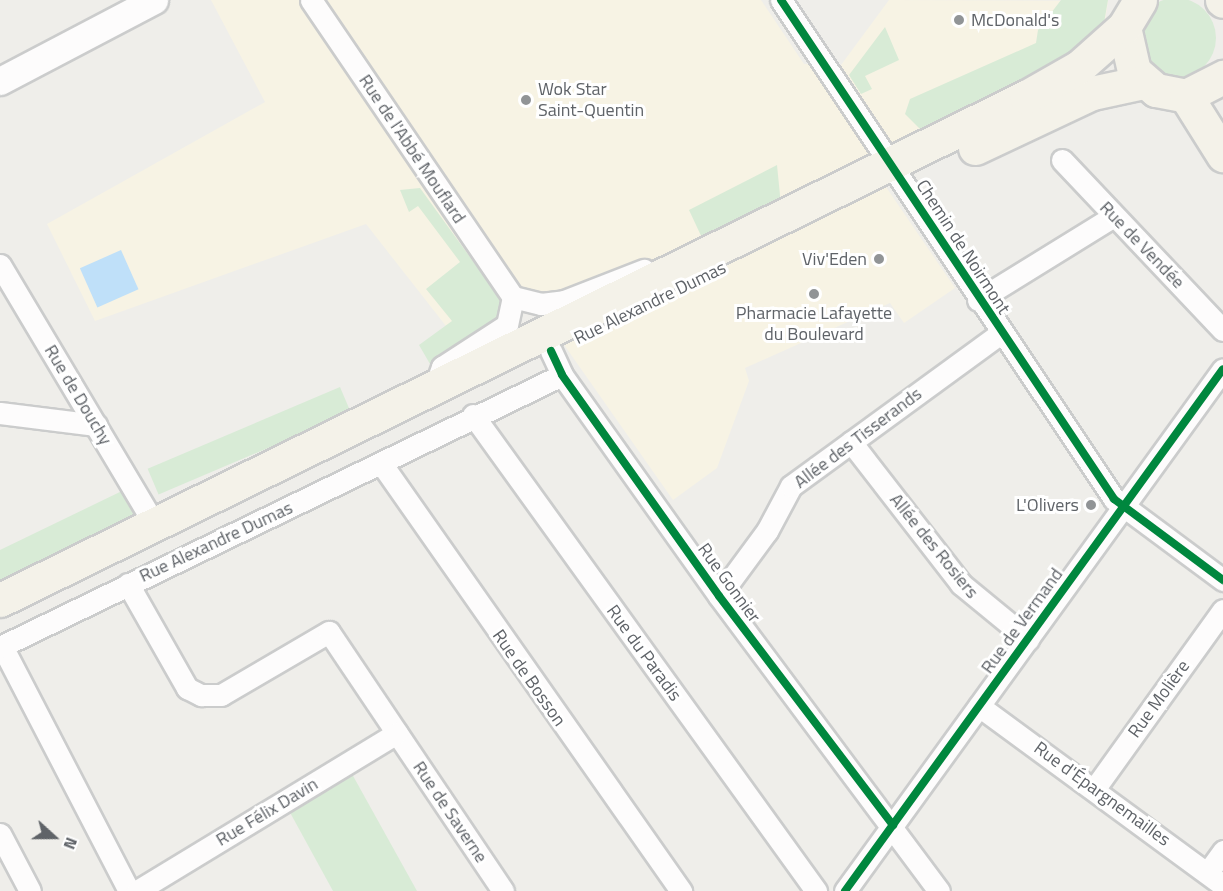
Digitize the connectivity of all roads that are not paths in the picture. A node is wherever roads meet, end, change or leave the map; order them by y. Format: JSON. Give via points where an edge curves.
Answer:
{"nodes":[{"id":1,"x":154,"y":0,"type":"edge"},
{"id":2,"x":311,"y":0,"type":"edge"},
{"id":3,"x":781,"y":0,"type":"edge"},
{"id":4,"x":1131,"y":9,"type":"edge"},
{"id":5,"x":0,"y":81,"type":"edge"},
{"id":6,"x":1143,"y":82,"type":"junction"},
{"id":7,"x":1222,"y":83,"type":"edge"},
{"id":8,"x":1186,"y":96,"type":"junction"},
{"id":9,"x":1223,"y":155,"type":"edge"},
{"id":10,"x":1062,"y":160,"type":"dead end"},
{"id":11,"x":898,"y":175,"type":"junction"},
{"id":12,"x":1114,"y":216,"type":"junction"},
{"id":13,"x":0,"y":265,"type":"edge"},
{"id":14,"x":675,"y":272,"type":"junction"},
{"id":15,"x":513,"y":297,"type":"junction"},
{"id":16,"x":978,"y":300,"type":"junction"},
{"id":17,"x":1223,"y":330,"type":"edge"},
{"id":18,"x":1001,"y":333,"type":"junction"},
{"id":19,"x":557,"y":363,"type":"junction"},
{"id":20,"x":1223,"y":369,"type":"edge"},
{"id":21,"x":435,"y":388,"type":"junction"},
{"id":22,"x":0,"y":413,"type":"edge"},
{"id":23,"x":473,"y":415,"type":"junction"},
{"id":24,"x":96,"y":425,"type":"junction"},
{"id":25,"x":850,"y":442,"type":"junction"},
{"id":26,"x":381,"y":463,"type":"junction"},
{"id":27,"x":1124,"y":506,"type":"junction"},
{"id":28,"x":158,"y":531,"type":"junction"},
{"id":29,"x":1223,"y":580,"type":"edge"},
{"id":30,"x":128,"y":584,"type":"junction"},
{"id":31,"x":719,"y":596,"type":"junction"},
{"id":32,"x":0,"y":600,"type":"edge"},
{"id":33,"x":1223,"y":610,"type":"edge"},
{"id":34,"x":1,"y":636,"type":"edge"},
{"id":35,"x":1028,"y":639,"type":"junction"},
{"id":36,"x":979,"y":706,"type":"junction"},
{"id":37,"x":397,"y":733,"type":"junction"},
{"id":38,"x":1095,"y":789,"type":"junction"},
{"id":39,"x":893,"y":825,"type":"junction"},
{"id":40,"x":0,"y":834,"type":"edge"},
{"id":41,"x":1223,"y":850,"type":"edge"},
{"id":42,"x":1218,"y":882,"type":"edge"},
{"id":43,"x":30,"y":891,"type":"edge"},
{"id":44,"x":129,"y":891,"type":"edge"},
{"id":45,"x":137,"y":891,"type":"edge"},
{"id":46,"x":503,"y":891,"type":"edge"},
{"id":47,"x":681,"y":891,"type":"edge"},
{"id":48,"x":816,"y":891,"type":"edge"},
{"id":49,"x":845,"y":891,"type":"edge"},
{"id":50,"x":939,"y":891,"type":"edge"}],
"edges":[{"from":1,"to":5,"type":"street"},
{"from":2,"to":15,"type":"street","name":"Rue de l'Abbé Mouflard"},
{"from":3,"to":11,"type":"street","name":"Chemin de Noirmont"},
{"from":4,"to":6,"type":"main road","via":[[1127,58]]},
{"from":4,"to":11,"type":"main road","via":[[1079,67]]},
{"from":6,"to":8,"type":"main road","via":[[1156,90]]},
{"from":6,"to":11,"type":"main road","name":"Rue Alexandre Dumas","via":[[1092,93]]},
{"from":7,"to":8,"type":"main road"},
{"from":8,"to":9,"type":"main road"},
{"from":10,"to":12,"type":"street","name":"Rue de Vendée"},
{"from":11,"to":14,"type":"main road"},
{"from":11,"to":16,"type":"street","name":"Chemin de Noirmont"},
{"from":11,"to":19,"type":"main road","name":"Rue Alexandre Dumas"},
{"from":12,"to":16,"type":"street"},
{"from":12,"to":17,"type":"street","name":"Rue de Vendée"},
{"from":13,"to":24,"type":"street","name":"Rue de Douchy"},
{"from":14,"to":15,"type":"street","via":[[644,270],[564,301],[541,304]]},
{"from":14,"to":21,"type":"main road"},
{"from":15,"to":21,"type":"street","via":[[507,325],[442,367]]},
{"from":16,"to":18,"type":"street","name":"Chemin de Noirmont"},
{"from":18,"to":25,"type":"street","name":"Allée des Tisserands"},
{"from":18,"to":27,"type":"street","name":"Chemin de Noirmont"},
{"from":19,"to":23,"type":"street","name":"Rue Alexandre Dumas"},
{"from":19,"to":28,"type":"main road","name":"Rue Alexandre Dumas"},
{"from":19,"to":31,"type":"street","name":"Rue Gonnier"},
{"from":20,"to":27,"type":"street","name":"Rue de Vermand"},
{"from":21,"to":28,"type":"main road"},
{"from":22,"to":24,"type":"street"},
{"from":23,"to":26,"type":"street","name":"Rue Alexandre Dumas"},
{"from":23,"to":48,"type":"street","name":"Rue du Paradis"},
{"from":24,"to":28,"type":"street","name":"Rue de Douchy"},
{"from":25,"to":31,"type":"street","name":"Allée des Tisserands","via":[[791,486],[767,531]]},
{"from":25,"to":35,"type":"street","name":"Allée des Rosiers","via":[[961,584]]},
{"from":26,"to":30,"type":"street","name":"Rue Alexandre Dumas"},
{"from":26,"to":47,"type":"street","name":"Rue de Bosson"},
{"from":27,"to":29,"type":"street","name":"Chemin de Noirmont"},
{"from":27,"to":35,"type":"street","name":"Rue de Vermand"},
{"from":28,"to":32,"type":"main road"},
{"from":28,"to":34,"type":"main road"},
{"from":30,"to":34,"type":"street","name":"Rue Alexandre Dumas"},
{"from":30,"to":37,"type":"street","name":"Rue de Saverne","via":[[187,688],[221,696],[329,632]]},
{"from":31,"to":39,"type":"street","name":"Rue Gonnier"},
{"from":33,"to":38,"type":"street","name":"Rue Molière"},
{"from":34,"to":44,"type":"street"},
{"from":35,"to":36,"type":"street","name":"Rue de Vermand"},
{"from":36,"to":38,"type":"street","name":"Rue d'Épargnemailles"},
{"from":36,"to":39,"type":"street","name":"Rue de Vermand"},
{"from":37,"to":45,"type":"street","name":"Rue Félix Davin"},
{"from":37,"to":46,"type":"street","name":"Rue de Saverne"},
{"from":38,"to":42,"type":"street","name":"Rue d'Épargnemailles"},
{"from":39,"to":49,"type":"street","name":"Rue de Vermand"},
{"from":39,"to":50,"type":"street","name":"Rue Gonnier"},
{"from":40,"to":43,"type":"street"},
{"from":41,"to":42,"type":"street"}]}
